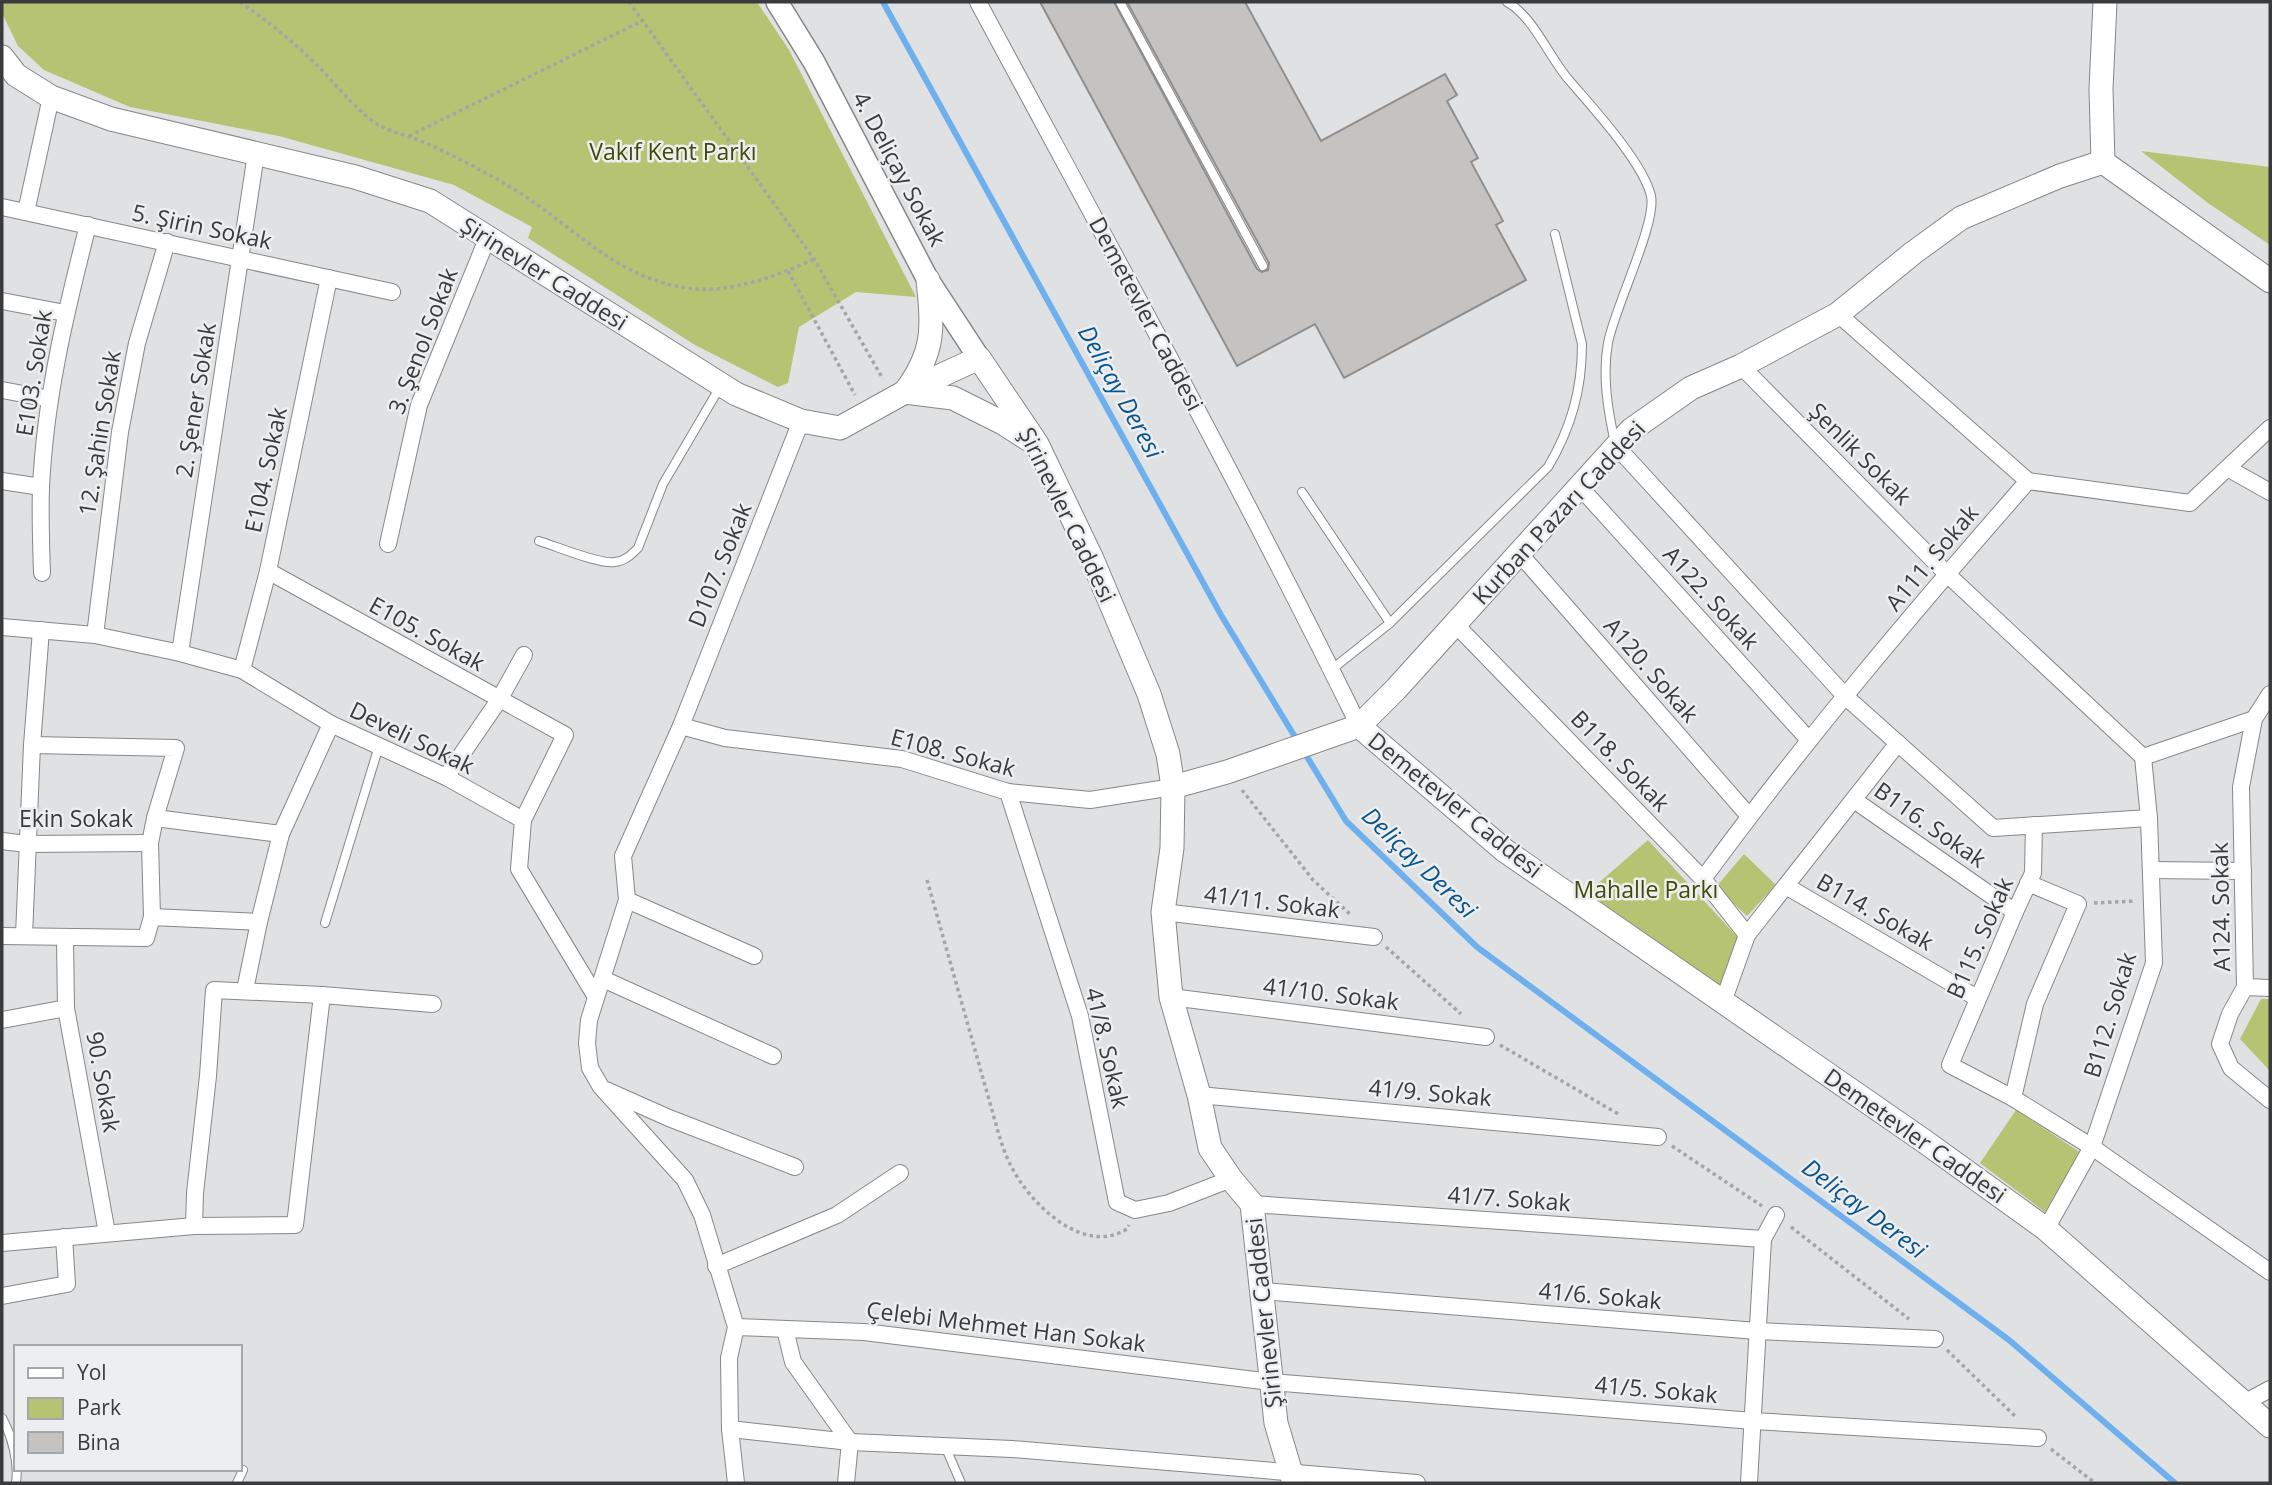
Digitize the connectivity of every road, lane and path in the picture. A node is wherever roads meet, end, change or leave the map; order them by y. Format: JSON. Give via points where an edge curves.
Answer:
{"nodes":[{"id":1,"x":240,"y":2,"type":"edge"},
{"id":2,"x":629,"y":2,"type":"edge"},
{"id":3,"x":777,"y":2,"type":"edge"},
{"id":4,"x":978,"y":2,"type":"edge"},
{"id":5,"x":1120,"y":2,"type":"edge"},
{"id":6,"x":1507,"y":2,"type":"edge"},
{"id":7,"x":2105,"y":2,"type":"edge"},
{"id":8,"x":642,"y":21,"type":"junction"},
{"id":9,"x":2,"y":57,"type":"edge"},
{"id":10,"x":51,"y":97,"type":"junction"},
{"id":11,"x":409,"y":136,"type":"junction"},
{"id":12,"x":256,"y":154,"type":"junction"},
{"id":13,"x":2103,"y":162,"type":"junction"},
{"id":14,"x":2,"y":206,"type":"edge"},
{"id":15,"x":26,"y":212,"type":"junction"},
{"id":16,"x":88,"y":225,"type":"junction"},
{"id":17,"x":1555,"y":234,"type":"dead end"},
{"id":18,"x":487,"y":239,"type":"junction"},
{"id":19,"x":167,"y":242,"type":"junction"},
{"id":20,"x":241,"y":259,"type":"junction"},
{"id":21,"x":814,"y":260,"type":"junction"},
{"id":22,"x":1264,"y":266,"type":"dead end"},
{"id":23,"x":788,"y":271,"type":"junction"},
{"id":24,"x":329,"y":278,"type":"junction"},
{"id":25,"x":928,"y":280,"type":"junction"},
{"id":26,"x":2270,"y":281,"type":"edge"},
{"id":27,"x":392,"y":292,"type":"dead end"},
{"id":28,"x":2,"y":301,"type":"edge"},
{"id":29,"x":65,"y":313,"type":"junction"},
{"id":30,"x":1838,"y":314,"type":"junction"},
{"id":31,"x":979,"y":358,"type":"junction"},
{"id":32,"x":1741,"y":366,"type":"junction"},
{"id":33,"x":721,"y":385,"type":"junction"},
{"id":34,"x":2,"y":390,"type":"edge"},
{"id":35,"x":900,"y":395,"type":"junction"},
{"id":36,"x":50,"y":399,"type":"junction"},
{"id":37,"x":866,"y":415,"type":"junction"},
{"id":38,"x":801,"y":421,"type":"junction"},
{"id":39,"x":2270,"y":428,"type":"edge"},
{"id":40,"x":1037,"y":444,"type":"junction"},
{"id":41,"x":1616,"y":446,"type":"junction"},
{"id":42,"x":2228,"y":469,"type":"junction"},
{"id":43,"x":2,"y":481,"type":"edge"},
{"id":44,"x":2028,"y":481,"type":"junction"},
{"id":45,"x":1580,"y":486,"type":"junction"},
{"id":46,"x":41,"y":488,"type":"junction"},
{"id":47,"x":1302,"y":492,"type":"dead end"},
{"id":48,"x":2270,"y":492,"type":"edge"},
{"id":49,"x":540,"y":541,"type":"dead end"},
{"id":50,"x":388,"y":544,"type":"dead end"},
{"id":51,"x":1519,"y":553,"type":"junction"},
{"id":52,"x":268,"y":571,"type":"junction"},
{"id":53,"x":41,"y":573,"type":"dead end"},
{"id":54,"x":1947,"y":574,"type":"junction"},
{"id":55,"x":1390,"y":623,"type":"junction"},
{"id":56,"x":1455,"y":624,"type":"junction"},
{"id":57,"x":2,"y":627,"type":"edge"},
{"id":58,"x":41,"y":630,"type":"junction"},
{"id":59,"x":94,"y":635,"type":"junction"},
{"id":60,"x":180,"y":653,"type":"junction"},
{"id":61,"x":523,"y":655,"type":"dead end"},
{"id":62,"x":242,"y":670,"type":"junction"},
{"id":63,"x":1331,"y":670,"type":"junction"},
{"id":64,"x":2270,"y":694,"type":"edge"},
{"id":65,"x":1846,"y":697,"type":"junction"},
{"id":66,"x":499,"y":699,"type":"junction"},
{"id":67,"x":2254,"y":719,"type":"junction"},
{"id":68,"x":331,"y":724,"type":"junction"},
{"id":69,"x":681,"y":726,"type":"junction"},
{"id":70,"x":1351,"y":729,"type":"junction"},
{"id":71,"x":1810,"y":740,"type":"junction"},
{"id":72,"x":1898,"y":743,"type":"junction"},
{"id":73,"x":32,"y":745,"type":"junction"},
{"id":74,"x":379,"y":746,"type":"junction"},
{"id":75,"x":2143,"y":757,"type":"junction"},
{"id":76,"x":446,"y":777,"type":"junction"},
{"id":77,"x":1173,"y":787,"type":"junction"},
{"id":78,"x":1008,"y":792,"type":"junction"},
{"id":79,"x":1854,"y":800,"type":"junction"},
{"id":80,"x":1749,"y":816,"type":"junction"},
{"id":81,"x":155,"y":818,"type":"junction"},
{"id":82,"x":2150,"y":818,"type":"junction"},
{"id":83,"x":523,"y":820,"type":"junction"},
{"id":84,"x":2034,"y":825,"type":"junction"},
{"id":85,"x":281,"y":834,"type":"junction"},
{"id":86,"x":2,"y":841,"type":"edge"},
{"id":87,"x":150,"y":843,"type":"junction"},
{"id":88,"x":27,"y":844,"type":"junction"},
{"id":89,"x":2151,"y":870,"type":"junction"},
{"id":90,"x":2243,"y":871,"type":"junction"},
{"id":91,"x":1703,"y":879,"type":"junction"},
{"id":92,"x":927,"y":880,"type":"dead end"},
{"id":93,"x":2028,"y":883,"type":"junction"},
{"id":94,"x":1786,"y":886,"type":"junction"},
{"id":95,"x":627,"y":900,"type":"junction"},
{"id":96,"x":2152,"y":900,"type":"junction"},
{"id":97,"x":2078,"y":904,"type":"junction"},
{"id":98,"x":1164,"y":912,"type":"junction"},
{"id":99,"x":2014,"y":912,"type":"junction"},
{"id":100,"x":152,"y":917,"type":"junction"},
{"id":101,"x":259,"y":922,"type":"junction"},
{"id":102,"x":325,"y":923,"type":"dead end"},
{"id":103,"x":1747,"y":934,"type":"junction"},
{"id":104,"x":2,"y":936,"type":"edge"},
{"id":105,"x":24,"y":936,"type":"junction"},
{"id":106,"x":1374,"y":937,"type":"dead end"},
{"id":107,"x":65,"y":939,"type":"junction"},
{"id":108,"x":754,"y":956,"type":"dead end"},
{"id":109,"x":603,"y":979,"type":"junction"},
{"id":110,"x":2245,"y":986,"type":"junction"},
{"id":111,"x":2270,"y":988,"type":"edge"},
{"id":112,"x":245,"y":990,"type":"junction"},
{"id":113,"x":322,"y":995,"type":"junction"},
{"id":114,"x":1171,"y":996,"type":"junction"},
{"id":115,"x":596,"y":997,"type":"junction"},
{"id":116,"x":1977,"y":998,"type":"junction"},
{"id":117,"x":1723,"y":1002,"type":"junction"},
{"id":118,"x":433,"y":1004,"type":"dead end"},
{"id":119,"x":66,"y":1008,"type":"junction"},
{"id":120,"x":2,"y":1020,"type":"edge"},
{"id":121,"x":1486,"y":1037,"type":"dead end"},
{"id":122,"x":773,"y":1056,"type":"dead end"},
{"id":123,"x":601,"y":1087,"type":"junction"},
{"id":124,"x":1199,"y":1095,"type":"junction"},
{"id":125,"x":2013,"y":1098,"type":"junction"},
{"id":126,"x":2270,"y":1100,"type":"edge"},
{"id":127,"x":1658,"y":1137,"type":"dead end"},
{"id":128,"x":2092,"y":1147,"type":"junction"},
{"id":129,"x":795,"y":1167,"type":"dead end"},
{"id":130,"x":900,"y":1173,"type":"dead end"},
{"id":131,"x":1231,"y":1180,"type":"junction"},
{"id":132,"x":1252,"y":1203,"type":"junction"},
{"id":133,"x":1135,"y":1210,"type":"junction"},
{"id":134,"x":1776,"y":1215,"type":"dead end"},
{"id":135,"x":194,"y":1226,"type":"junction"},
{"id":136,"x":2046,"y":1229,"type":"junction"},
{"id":137,"x":107,"y":1233,"type":"junction"},
{"id":138,"x":64,"y":1237,"type":"junction"},
{"id":139,"x":1763,"y":1239,"type":"junction"},
{"id":140,"x":2,"y":1240,"type":"edge"},
{"id":141,"x":716,"y":1266,"type":"junction"},
{"id":142,"x":2270,"y":1272,"type":"edge"},
{"id":143,"x":1262,"y":1291,"type":"junction"},
{"id":144,"x":2,"y":1296,"type":"edge"},
{"id":145,"x":736,"y":1327,"type":"junction"},
{"id":146,"x":785,"y":1329,"type":"junction"},
{"id":147,"x":1757,"y":1331,"type":"junction"},
{"id":148,"x":1935,"y":1339,"type":"dead end"},
{"id":149,"x":1270,"y":1382,"type":"junction"},
{"id":150,"x":2270,"y":1389,"type":"edge"},
{"id":151,"x":2244,"y":1403,"type":"junction"},
{"id":152,"x":2,"y":1418,"type":"edge"},
{"id":153,"x":1753,"y":1421,"type":"junction"},
{"id":154,"x":2270,"y":1426,"type":"edge"},
{"id":155,"x":730,"y":1429,"type":"junction"},
{"id":156,"x":2038,"y":1438,"type":"dead end"},
{"id":157,"x":850,"y":1442,"type":"junction"},
{"id":158,"x":945,"y":1446,"type":"junction"},
{"id":159,"x":14,"y":1450,"type":"edge"},
{"id":160,"x":243,"y":1470,"type":"dead end"},
{"id":161,"x":1292,"y":1478,"type":"edge"},
{"id":162,"x":237,"y":1483,"type":"edge"},
{"id":163,"x":736,"y":1483,"type":"edge"},
{"id":164,"x":846,"y":1483,"type":"edge"},
{"id":165,"x":961,"y":1483,"type":"edge"},
{"id":166,"x":1417,"y":1483,"type":"edge"},
{"id":167,"x":1749,"y":1483,"type":"edge"}],
"edges":[{"from":1,"to":11,"type":"path","via":[[314,63],[371,120],[388,131]]},
{"from":2,"to":8,"type":"path"},
{"from":3,"to":25,"type":"street","name":"4. Deliçay Sokak","via":[[814,62]]},
{"from":4,"to":63,"type":"street","name":"Demetevler Caddesi"},
{"from":5,"to":22,"type":"lane"},
{"from":6,"to":41,"type":"lane","via":[[1518,8],[1562,72],[1642,172],[1652,198],[1648,225],[1608,343],[1608,410]]},
{"from":7,"to":13,"type":"main road"},
{"from":8,"to":11,"type":"path"},
{"from":8,"to":21,"type":"path"},
{"from":9,"to":10,"type":"main road","name":"Şirinevler Caddesi","via":[[16,75]]},
{"from":10,"to":12,"type":"main road","name":"Şirinevler Caddesi","via":[[111,119]]},
{"from":10,"to":15,"type":"street"},
{"from":11,"to":23,"type":"path","via":[[490,175],[629,270],[687,288],[731,287]]},
{"from":12,"to":18,"type":"main road","name":"Şirinevler Caddesi","via":[[355,177],[430,201]]},
{"from":12,"to":20,"type":"street","name":"2. Şener Sokak"},
{"from":13,"to":26,"type":"main road"},
{"from":13,"to":30,"type":"main road","name":"Kurban Pazarı Caddesi","via":[[1961,218]]},
{"from":14,"to":15,"type":"street","name":"5. Şirin Sokak"},
{"from":15,"to":16,"type":"street","name":"5. Şirin Sokak"},
{"from":16,"to":19,"type":"street","name":"5. Şirin Sokak"},
{"from":16,"to":29,"type":"street","name":"E103. Sokak"},
{"from":17,"to":55,"type":"lane","via":[[1582,344],[1581,380],[1566,434],[1548,467]]},
{"from":18,"to":33,"type":"main road","name":"Şirinevler Caddesi"},
{"from":18,"to":50,"type":"street","name":"3. Şenol Sokak","via":[[419,405]]},
{"from":19,"to":20,"type":"street","name":"5. Şirin Sokak"},
{"from":19,"to":59,"type":"street","name":"12. Şahin Sokak","via":[[137,343],[120,432]]},
{"from":20,"to":24,"type":"street","name":"5. Şirin Sokak"},
{"from":20,"to":60,"type":"street","name":"2. Şener Sokak"},
{"from":21,"to":23,"type":"path"},
{"from":21,"to":35,"type":"path"},
{"from":23,"to":37,"type":"path"},
{"from":24,"to":27,"type":"street","name":"5. Şirin Sokak"},
{"from":24,"to":52,"type":"street","name":"E104. Sokak"},
{"from":25,"to":31,"type":"street","name":"4. Deliçay Sokak"},
{"from":25,"to":35,"type":"main road","via":[[932,317],[927,357]]},
{"from":28,"to":29,"type":"street"},
{"from":29,"to":36,"type":"street","name":"E103. Sokak"},
{"from":30,"to":32,"type":"main road","name":"Kurban Pazarı Caddesi"},
{"from":30,"to":44,"type":"street"},
{"from":31,"to":35,"type":"main road","name":"Şirinevler Caddesi"},
{"from":31,"to":40,"type":"main road","name":"Şirinevler Caddesi"},
{"from":32,"to":41,"type":"main road","name":"Kurban Pazarı Caddesi","via":[[1691,388]]},
{"from":32,"to":54,"type":"street","name":"Şenlik Sokak"},
{"from":33,"to":38,"type":"main road","name":"Şirinevler Caddesi"},
{"from":33,"to":49,"type":"lane","via":[[663,484],[638,548],[631,555],[607,563]]},
{"from":34,"to":36,"type":"street"},
{"from":35,"to":37,"type":"main road","name":"Şirinevler Caddesi"},
{"from":35,"to":40,"type":"main road","via":[[953,398]]},
{"from":36,"to":46,"type":"street","name":"E103. Sokak"},
{"from":37,"to":38,"type":"main road","name":"Şirinevler Caddesi","via":[[840,428]]},
{"from":38,"to":69,"type":"street","name":"D107. Sokak"},
{"from":39,"to":42,"type":"street"},
{"from":40,"to":77,"type":"main road","name":"Şirinevler Caddesi","via":[[1149,694]]},
{"from":41,"to":45,"type":"main road","name":"Kurban Pazarı Caddesi"},
{"from":41,"to":65,"type":"street"},
{"from":42,"to":44,"type":"street","via":[[2190,503]]},
{"from":42,"to":48,"type":"street"},
{"from":43,"to":46,"type":"street"},
{"from":44,"to":54,"type":"street","name":"A111. Sokak"},
{"from":45,"to":51,"type":"main road","name":"Kurban Pazarı Caddesi"},
{"from":45,"to":71,"type":"street","name":"A122. Sokak"},
{"from":46,"to":53,"type":"street","name":"E103. Sokak"},
{"from":47,"to":55,"type":"lane"},
{"from":51,"to":56,"type":"main road","name":"Kurban Pazarı Caddesi"},
{"from":51,"to":80,"type":"street","name":"A120. Sokak"},
{"from":52,"to":62,"type":"street","name":"E104. Sokak"},
{"from":52,"to":66,"type":"street","name":"E105. Sokak"},
{"from":54,"to":65,"type":"street","name":"A111. Sokak"},
{"from":54,"to":75,"type":"street"},
{"from":55,"to":63,"type":"lane"},
{"from":56,"to":70,"type":"main road","name":"Kurban Pazarı Caddesi"},
{"from":56,"to":91,"type":"street","name":"B118. Sokak"},
{"from":57,"to":58,"type":"street","name":"Develi Sokak"},
{"from":58,"to":59,"type":"street","name":"Develi Sokak"},
{"from":58,"to":73,"type":"street"},
{"from":59,"to":60,"type":"street","name":"Develi Sokak"},
{"from":60,"to":62,"type":"street","name":"Develi Sokak"},
{"from":61,"to":66,"type":"street"},
{"from":62,"to":68,"type":"street","name":"Develi Sokak"},
{"from":63,"to":70,"type":"street","name":"Demetevler Caddesi"},
{"from":64,"to":67,"type":"street","name":"A124. Sokak"},
{"from":65,"to":71,"type":"street","name":"A111. Sokak"},
{"from":65,"to":72,"type":"street"},
{"from":66,"to":76,"type":"street"},
{"from":66,"to":83,"type":"street","name":"E105. Sokak","via":[[565,735]]},
{"from":67,"to":75,"type":"street"},
{"from":67,"to":90,"type":"street","name":"A124. Sokak","via":[[2241,787]]},
{"from":68,"to":74,"type":"street","name":"Develi Sokak"},
{"from":68,"to":85,"type":"street"},
{"from":69,"to":78,"type":"street","name":"E108. Sokak","via":[[724,738],[902,759]]},
{"from":69,"to":95,"type":"street","name":"D107. Sokak","via":[[623,856]]},
{"from":70,"to":77,"type":"main road","name":"Kurban Pazarı Caddesi"},
{"from":70,"to":117,"type":"main road","name":"Demetevler Caddesi","via":[[1504,850]]},
{"from":71,"to":80,"type":"street","name":"A111. Sokak"},
{"from":72,"to":79,"type":"street"},
{"from":72,"to":84,"type":"street","via":[[1993,828]]},
{"from":73,"to":81,"type":"street","via":[[176,748]]},
{"from":73,"to":88,"type":"street"},
{"from":74,"to":76,"type":"street","name":"Develi Sokak"},
{"from":74,"to":102,"type":"lane"},
{"from":75,"to":82,"type":"street","name":"B112. Sokak"},
{"from":76,"to":83,"type":"street","name":"Develi Sokak"},
{"from":77,"to":78,"type":"street","name":"E108. Sokak","via":[[1090,800]]},
{"from":77,"to":98,"type":"main road","name":"Şirinevler Caddesi"},
{"from":78,"to":133,"type":"street","name":"41/8. Sokak","via":[[1080,1016],[1117,1202]]},
{"from":79,"to":94,"type":"street"},
{"from":79,"to":99,"type":"street","name":"B116. Sokak"},
{"from":80,"to":91,"type":"street","name":"A111. Sokak"},
{"from":81,"to":85,"type":"street"},
{"from":81,"to":87,"type":"street"},
{"from":82,"to":84,"type":"street"},
{"from":82,"to":89,"type":"street","name":"B112. Sokak"},
{"from":83,"to":115,"type":"street","via":[[519,869]]},
{"from":84,"to":93,"type":"street","name":"B115. Sokak","via":[[2034,873]]},
{"from":85,"to":101,"type":"street"},
{"from":86,"to":88,"type":"street","name":"Ekin Sokak"},
{"from":87,"to":88,"type":"street","name":"Ekin Sokak"},
{"from":87,"to":100,"type":"street"},
{"from":88,"to":105,"type":"street"},
{"from":89,"to":90,"type":"street"},
{"from":89,"to":96,"type":"street","name":"B112. Sokak"},
{"from":90,"to":110,"type":"street","name":"A124. Sokak"},
{"from":91,"to":103,"type":"street","name":"B118. Sokak"},
{"from":92,"to":133,"type":"path","via":[[1004,1152],[1020,1183],[1058,1220],[1092,1237],[1111,1237],[1127,1229]]},
{"from":93,"to":97,"type":"street"},
{"from":93,"to":99,"type":"street","name":"B115. Sokak"},
{"from":94,"to":103,"type":"street"},
{"from":94,"to":116,"type":"street","name":"B114. Sokak"},
{"from":95,"to":108,"type":"street"},
{"from":95,"to":109,"type":"street"},
{"from":96,"to":97,"type":"path"},
{"from":96,"to":128,"type":"street","name":"B112. Sokak","via":[[2154,963]]},
{"from":97,"to":125,"type":"street","via":[[2035,1004]]},
{"from":98,"to":106,"type":"street","name":"41/11. Sokak"},
{"from":98,"to":114,"type":"main road","name":"Şirinevler Caddesi"},
{"from":99,"to":116,"type":"street","name":"B115. Sokak"},
{"from":100,"to":101,"type":"street"},
{"from":100,"to":107,"type":"street","via":[[146,939]]},
{"from":101,"to":112,"type":"street"},
{"from":103,"to":117,"type":"street"},
{"from":104,"to":105,"type":"street"},
{"from":105,"to":107,"type":"street"},
{"from":107,"to":119,"type":"street","name":"90. Sokak"},
{"from":109,"to":115,"type":"street"},
{"from":109,"to":122,"type":"street"},
{"from":110,"to":111,"type":"street"},
{"from":110,"to":126,"type":"street","name":"A124. Sokak","via":[[2220,1044],[2231,1068]]},
{"from":112,"to":113,"type":"street"},
{"from":112,"to":135,"type":"street","via":[[214,990]]},
{"from":113,"to":118,"type":"street"},
{"from":113,"to":135,"type":"street","via":[[295,1225]]},
{"from":114,"to":121,"type":"street","name":"41/10. Sokak"},
{"from":114,"to":124,"type":"main road","name":"Şirinevler Caddesi"},
{"from":115,"to":123,"type":"street","via":[[587,1043],[590,1068]]},
{"from":116,"to":125,"type":"street","name":"B115. Sokak","via":[[1950,1065]]},
{"from":117,"to":136,"type":"main road","name":"Demetevler Caddesi"},
{"from":119,"to":120,"type":"street"},
{"from":119,"to":137,"type":"street","name":"90. Sokak"},
{"from":123,"to":129,"type":"street"},
{"from":123,"to":141,"type":"street","via":[[685,1180],[702,1215]]},
{"from":124,"to":127,"type":"street","name":"41/9. Sokak"},
{"from":124,"to":131,"type":"main road","name":"Şirinevler Caddesi","via":[[1210,1148]]},
{"from":125,"to":128,"type":"street"},
{"from":128,"to":136,"type":"street","name":"B112. Sokak"},
{"from":128,"to":142,"type":"street"},
{"from":130,"to":141,"type":"street","via":[[837,1215]]},
{"from":131,"to":132,"type":"main road","name":"Şirinevler Caddesi"},
{"from":131,"to":133,"type":"street"},
{"from":132,"to":139,"type":"street","name":"41/7. Sokak"},
{"from":132,"to":143,"type":"main road","name":"Şirinevler Caddesi"},
{"from":134,"to":139,"type":"street"},
{"from":135,"to":137,"type":"street"},
{"from":136,"to":151,"type":"main road","name":"Demetevler Caddesi"},
{"from":137,"to":138,"type":"street"},
{"from":138,"to":140,"type":"street"},
{"from":138,"to":144,"type":"street","via":[[67,1284]]},
{"from":139,"to":147,"type":"street"},
{"from":141,"to":145,"type":"street"},
{"from":143,"to":147,"type":"street","name":"41/6. Sokak"},
{"from":143,"to":149,"type":"main road","name":"Şirinevler Caddesi"},
{"from":145,"to":146,"type":"street","name":"Çelebi Mehmet Han Sokak"},
{"from":145,"to":155,"type":"street","via":[[730,1358]]},
{"from":146,"to":149,"type":"street","name":"Çelebi Mehmet Han Sokak","via":[[864,1332]]},
{"from":146,"to":157,"type":"street","via":[[793,1362]]},
{"from":147,"to":148,"type":"street","name":"41/6. Sokak"},
{"from":147,"to":153,"type":"street"},
{"from":149,"to":153,"type":"street","name":"41/5. Sokak"},
{"from":149,"to":161,"type":"main road","name":"Şirinevler Caddesi"},
{"from":150,"to":151,"type":"street"},
{"from":151,"to":154,"type":"main road","name":"Demetevler Caddesi"},
{"from":152,"to":159,"type":"lane"},
{"from":153,"to":156,"type":"street","name":"41/5. Sokak"},
{"from":153,"to":167,"type":"street"},
{"from":155,"to":157,"type":"street"},
{"from":155,"to":163,"type":"street"},
{"from":157,"to":158,"type":"street"},
{"from":157,"to":164,"type":"street"},
{"from":158,"to":161,"type":"street"},
{"from":158,"to":165,"type":"lane"},
{"from":160,"to":162,"type":"lane"},
{"from":161,"to":166,"type":"street"}]}
